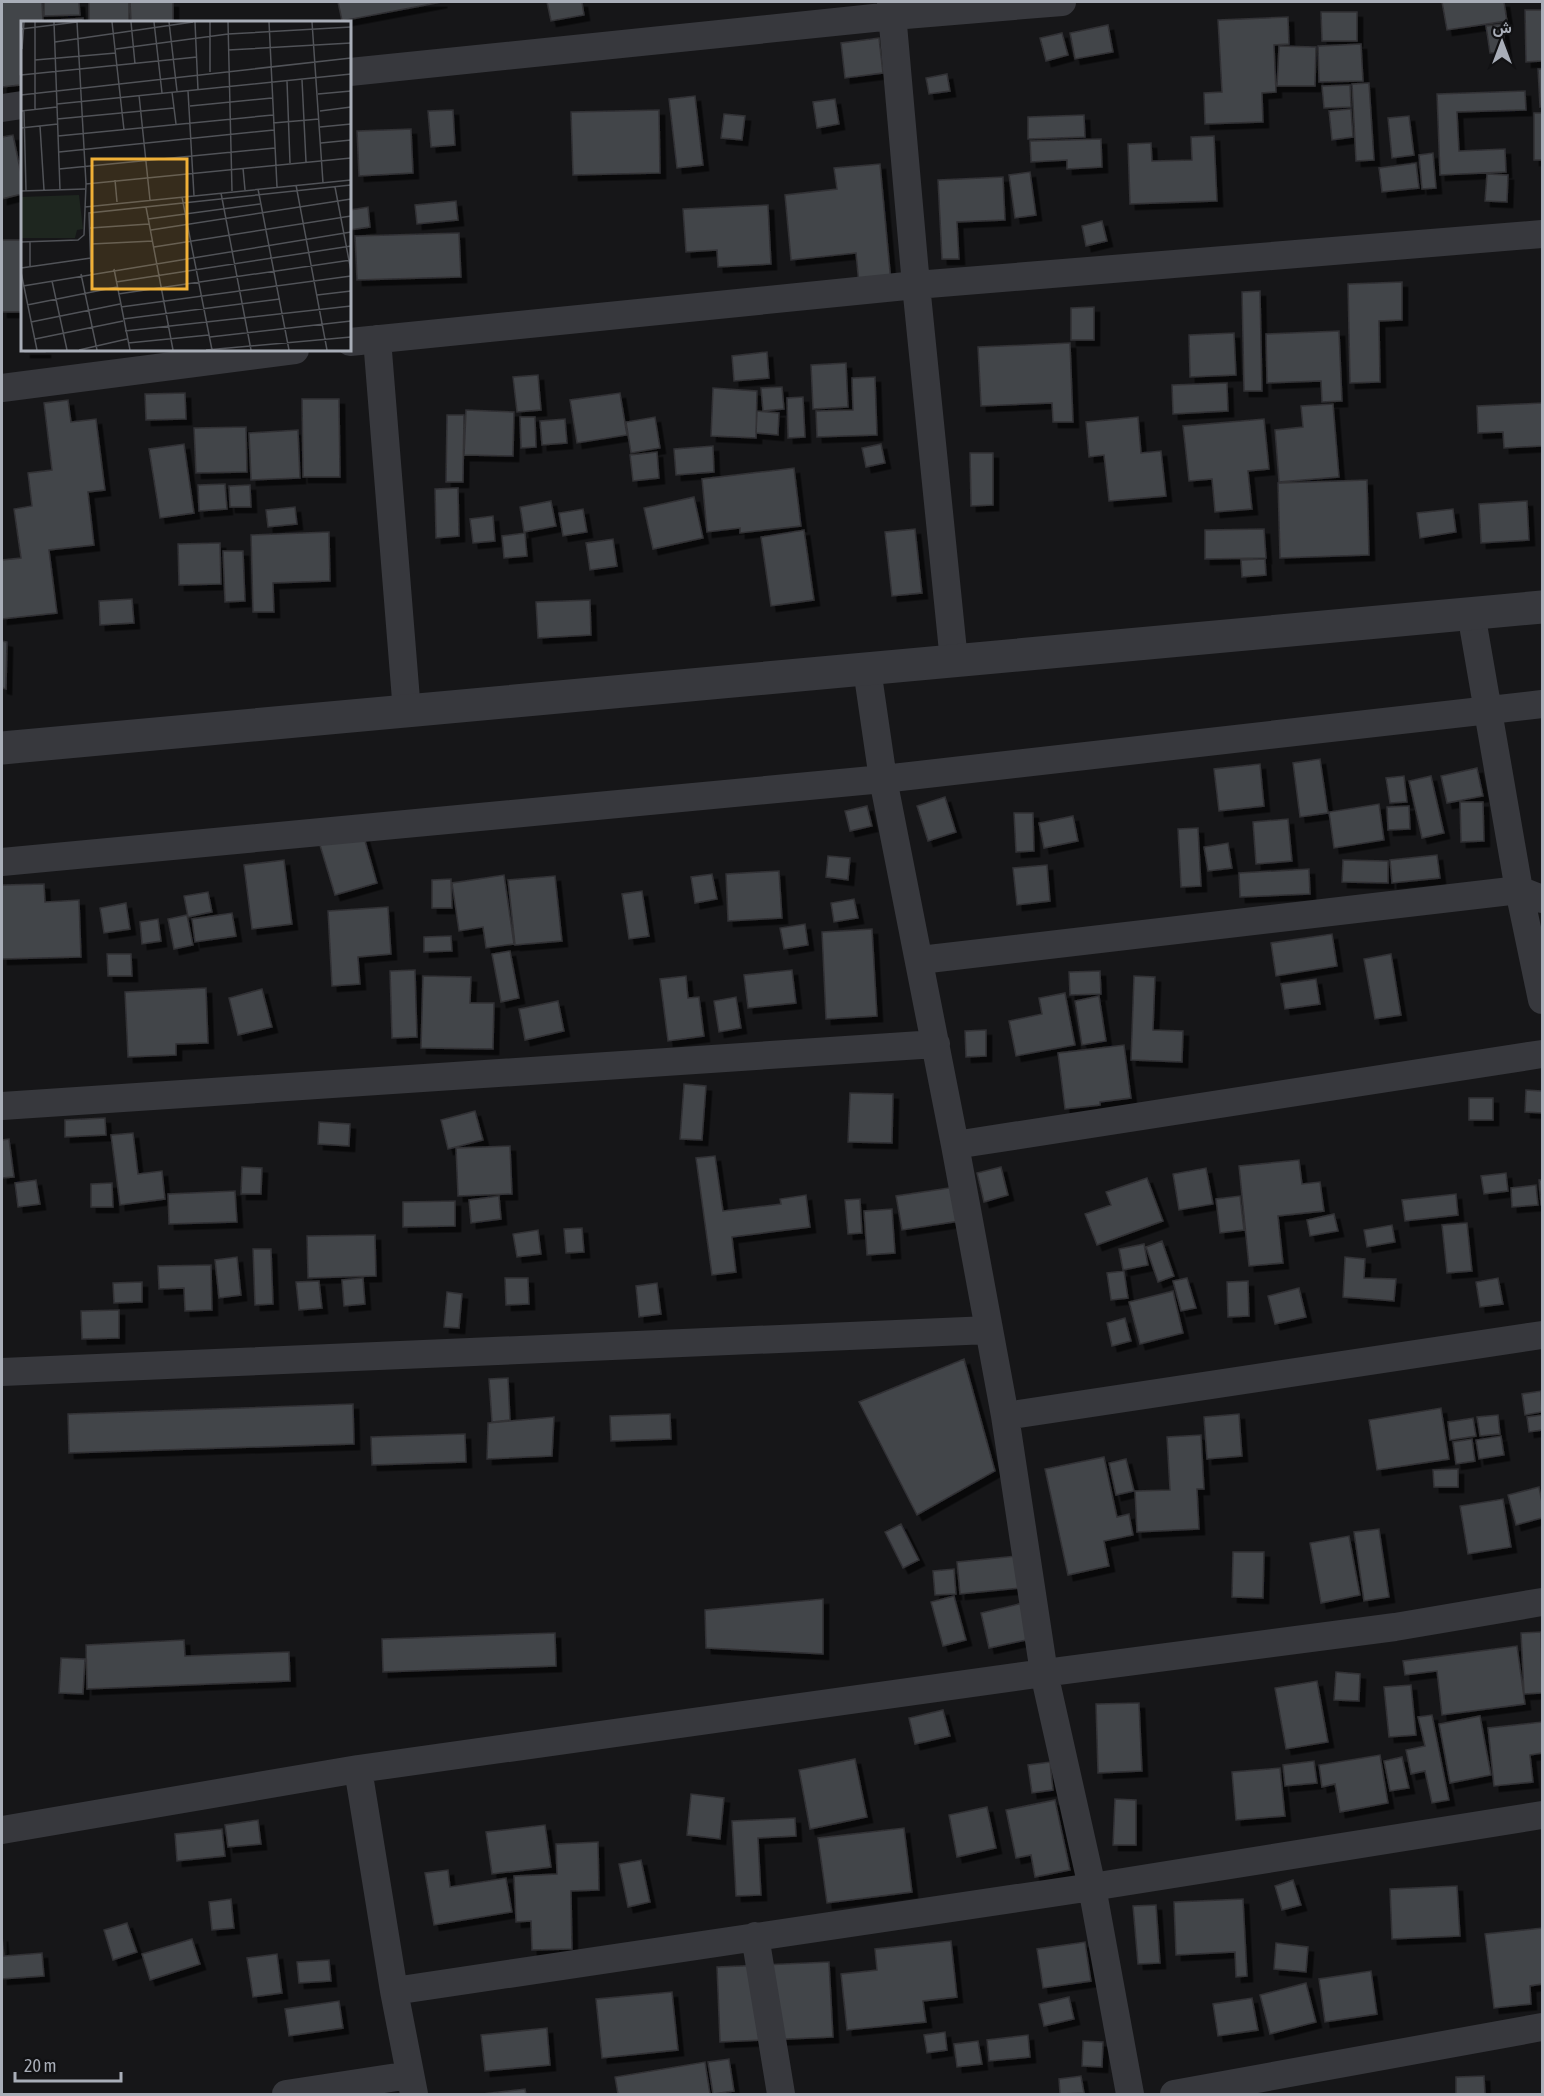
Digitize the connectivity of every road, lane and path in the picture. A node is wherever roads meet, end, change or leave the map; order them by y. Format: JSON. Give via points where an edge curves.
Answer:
{"nodes":[{"id":1,"x":1062,"y":2,"type":"edge"},
{"id":2,"x":892,"y":9,"type":"edge"},
{"id":3,"x":351,"y":72,"type":"edge"},
{"id":4,"x":21,"y":105,"type":"edge"},
{"id":5,"x":2,"y":108,"type":"edge"},
{"id":6,"x":1542,"y":234,"type":"edge"},
{"id":7,"x":916,"y":285,"type":"junction"},
{"id":8,"x":377,"y":339,"type":"junction"},
{"id":9,"x":351,"y":342,"type":"edge"},
{"id":10,"x":287,"y":351,"type":"edge"},
{"id":11,"x":2,"y":388,"type":"edge"},
{"id":12,"x":1542,"y":607,"type":"edge"},
{"id":13,"x":1471,"y":613,"type":"junction"},
{"id":14,"x":954,"y":661,"type":"junction"},
{"id":15,"x":867,"y":669,"type":"junction"},
{"id":16,"x":1542,"y":704,"type":"edge"},
{"id":17,"x":1488,"y":710,"type":"junction"},
{"id":18,"x":406,"y":712,"type":"junction"},
{"id":19,"x":2,"y":748,"type":"edge"},
{"id":20,"x":883,"y":778,"type":"junction"},
{"id":21,"x":2,"y":862,"type":"edge"},
{"id":22,"x":1531,"y":895,"type":"edge"},
{"id":23,"x":920,"y":960,"type":"junction"},
{"id":24,"x":1542,"y":1000,"type":"edge"},
{"id":25,"x":936,"y":1044,"type":"junction"},
{"id":26,"x":1542,"y":1054,"type":"edge"},
{"id":27,"x":2,"y":1106,"type":"edge"},
{"id":28,"x":956,"y":1145,"type":"junction"},
{"id":29,"x":989,"y":1330,"type":"junction"},
{"id":30,"x":1542,"y":1335,"type":"edge"},
{"id":31,"x":2,"y":1371,"type":"edge"},
{"id":32,"x":1005,"y":1416,"type":"junction"},
{"id":33,"x":1542,"y":1602,"type":"edge"},
{"id":34,"x":1044,"y":1673,"type":"junction"},
{"id":35,"x":358,"y":1769,"type":"junction"},
{"id":36,"x":1542,"y":1815,"type":"edge"},
{"id":37,"x":2,"y":1830,"type":"edge"},
{"id":38,"x":1092,"y":1887,"type":"junction"},
{"id":39,"x":755,"y":1936,"type":"junction"},
{"id":40,"x":394,"y":1991,"type":"junction"},
{"id":41,"x":1542,"y":2027,"type":"edge"},
{"id":42,"x":412,"y":2085,"type":"edge"},
{"id":43,"x":286,"y":2094,"type":"edge"},
{"id":44,"x":781,"y":2094,"type":"edge"},
{"id":45,"x":1130,"y":2094,"type":"edge"},
{"id":46,"x":1174,"y":2094,"type":"edge"}],
"edges":[{"from":1,"to":2,"type":"street"},
{"from":2,"to":3,"type":"street"},
{"from":2,"to":7,"type":"street"},
{"from":4,"to":5,"type":"street"},
{"from":6,"to":7,"type":"street"},
{"from":7,"to":8,"type":"street"},
{"from":7,"to":14,"type":"street"},
{"from":8,"to":9,"type":"street"},
{"from":8,"to":18,"type":"street"},
{"from":10,"to":11,"type":"street"},
{"from":12,"to":13,"type":"street"},
{"from":13,"to":14,"type":"street"},
{"from":13,"to":17,"type":"street"},
{"from":14,"to":15,"type":"street"},
{"from":15,"to":18,"type":"street"},
{"from":15,"to":20,"type":"street"},
{"from":16,"to":17,"type":"street"},
{"from":17,"to":20,"type":"street"},
{"from":17,"to":22,"type":"street"},
{"from":18,"to":19,"type":"street"},
{"from":20,"to":21,"type":"street"},
{"from":20,"to":23,"type":"street"},
{"from":22,"to":23,"type":"street"},
{"from":22,"to":24,"type":"street"},
{"from":23,"to":25,"type":"street"},
{"from":25,"to":27,"type":"street"},
{"from":25,"to":28,"type":"street"},
{"from":26,"to":28,"type":"street"},
{"from":28,"to":29,"type":"street"},
{"from":29,"to":31,"type":"street"},
{"from":29,"to":32,"type":"street"},
{"from":30,"to":32,"type":"street"},
{"from":32,"to":34,"type":"street"},
{"from":33,"to":34,"type":"street","via":[[1395,1627]]},
{"from":34,"to":35,"type":"street"},
{"from":34,"to":38,"type":"street"},
{"from":35,"to":37,"type":"street"},
{"from":35,"to":40,"type":"street"},
{"from":36,"to":38,"type":"street"},
{"from":38,"to":39,"type":"street"},
{"from":38,"to":45,"type":"street"},
{"from":39,"to":40,"type":"street"},
{"from":39,"to":44,"type":"street"},
{"from":40,"to":42,"type":"street"},
{"from":41,"to":46,"type":"street"},
{"from":42,"to":43,"type":"street"}]}
